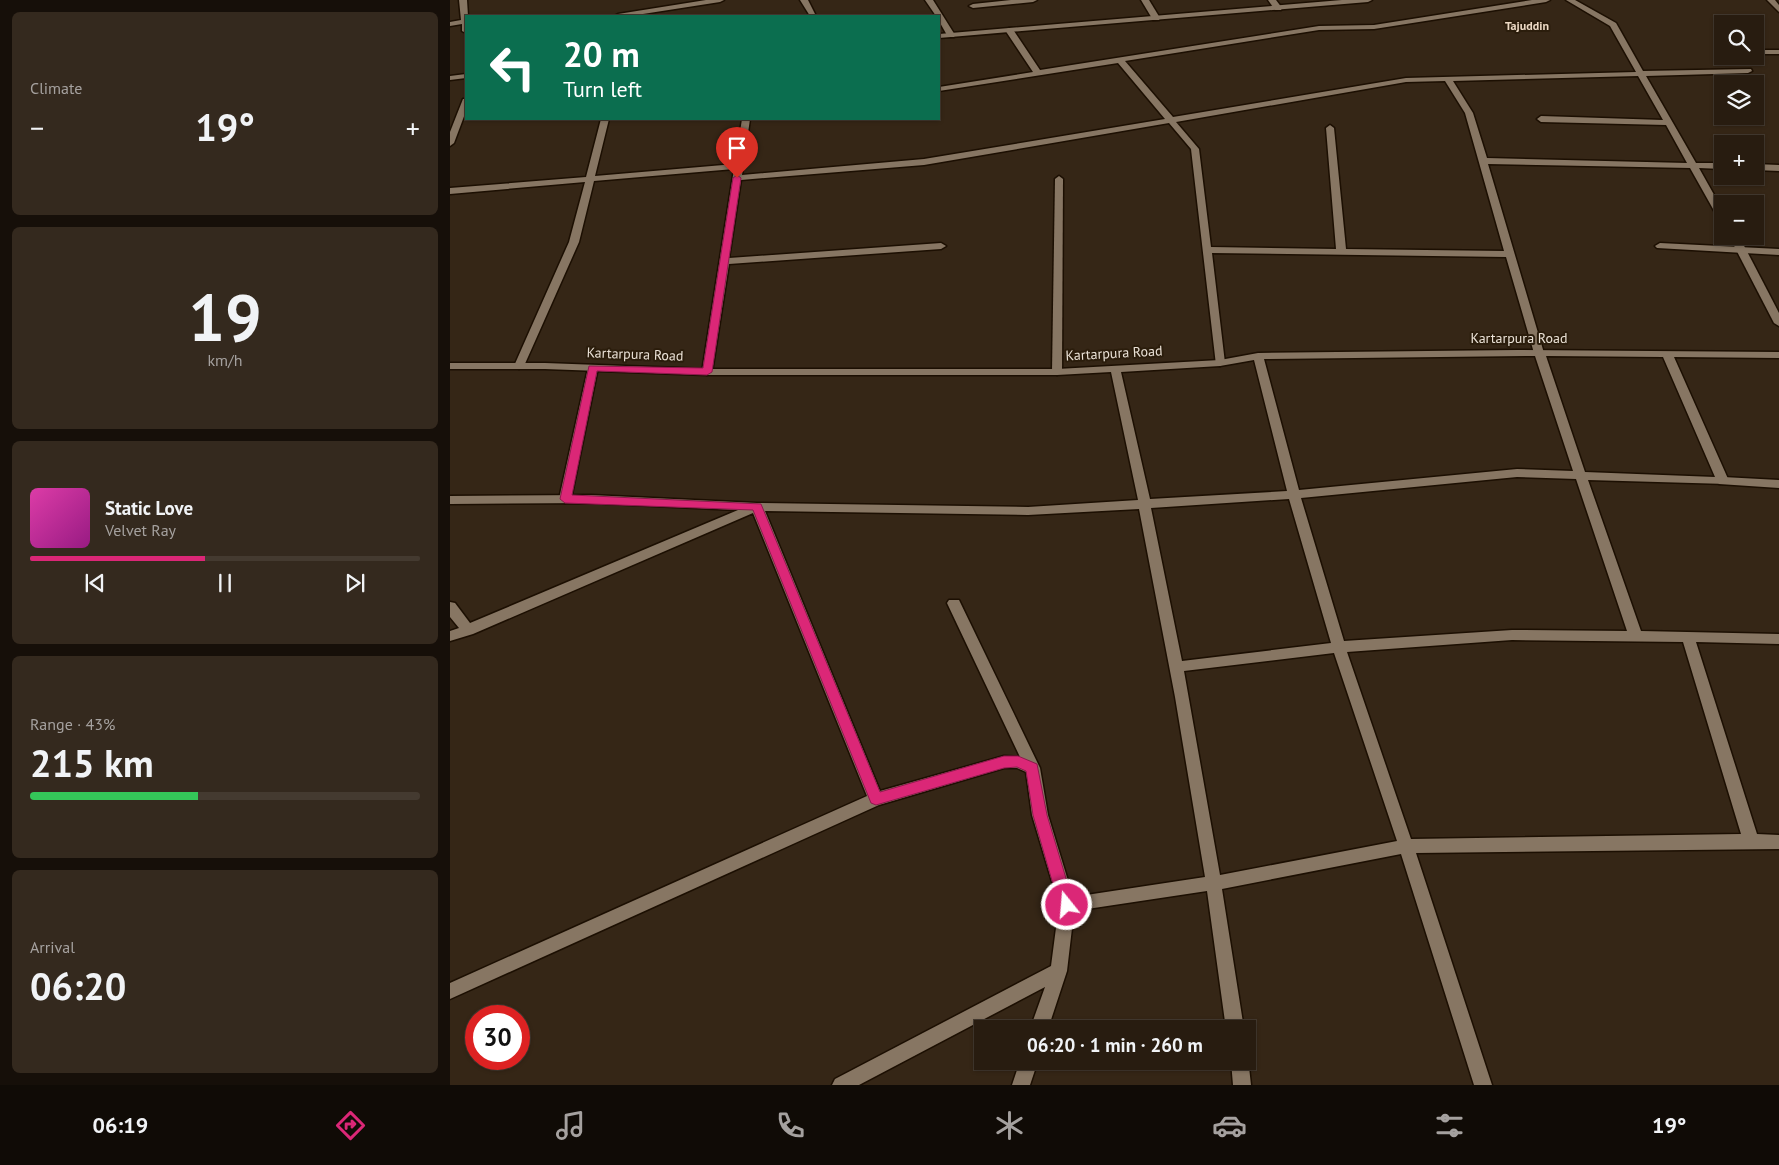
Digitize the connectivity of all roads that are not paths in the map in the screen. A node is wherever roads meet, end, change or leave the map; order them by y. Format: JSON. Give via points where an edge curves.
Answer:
{"nodes":[{"id":1,"x":463,"y":0,"type":"edge"},
{"id":2,"x":720,"y":0,"type":"edge"},
{"id":3,"x":804,"y":0,"type":"edge"},
{"id":4,"x":929,"y":0,"type":"edge"},
{"id":5,"x":1033,"y":0,"type":"edge"},
{"id":6,"x":1145,"y":0,"type":"edge"},
{"id":7,"x":1272,"y":0,"type":"edge"},
{"id":8,"x":1368,"y":0,"type":"edge"},
{"id":9,"x":1546,"y":0,"type":"edge"},
{"id":10,"x":1570,"y":0,"type":"edge"},
{"id":11,"x":1771,"y":0,"type":"edge"},
{"id":12,"x":700,"y":2,"type":"edge"},
{"id":13,"x":973,"y":6,"type":"dead end"},
{"id":14,"x":1278,"y":8,"type":"junction"},
{"id":15,"x":1779,"y":10,"type":"edge"},
{"id":16,"x":624,"y":15,"type":"edge"},
{"id":17,"x":812,"y":15,"type":"edge"},
{"id":18,"x":938,"y":15,"type":"edge"},
{"id":19,"x":940,"y":18,"type":"edge"},
{"id":20,"x":1156,"y":18,"type":"junction"},
{"id":21,"x":465,"y":21,"type":"edge"},
{"id":22,"x":450,"y":24,"type":"edge"},
{"id":23,"x":1008,"y":30,"type":"junction"},
{"id":24,"x":951,"y":35,"type":"junction"},
{"id":25,"x":940,"y":36,"type":"edge"},
{"id":26,"x":1764,"y":52,"type":"edge"},
{"id":27,"x":1779,"y":52,"type":"edge"},
{"id":28,"x":1120,"y":60,"type":"junction"},
{"id":29,"x":1748,"y":71,"type":"dead end"},
{"id":30,"x":1038,"y":73,"type":"junction"},
{"id":31,"x":1640,"y":73,"type":"junction"},
{"id":32,"x":465,"y":76,"type":"edge"},
{"id":33,"x":450,"y":78,"type":"edge"},
{"id":34,"x":1448,"y":79,"type":"junction"},
{"id":35,"x":940,"y":89,"type":"edge"},
{"id":36,"x":465,"y":104,"type":"edge"},
{"id":37,"x":1542,"y":119,"type":"dead end"},
{"id":38,"x":605,"y":120,"type":"edge"},
{"id":39,"x":746,"y":120,"type":"edge"},
{"id":40,"x":1171,"y":120,"type":"junction"},
{"id":41,"x":1669,"y":123,"type":"junction"},
{"id":42,"x":1330,"y":128,"type":"dead end"},
{"id":43,"x":450,"y":143,"type":"edge"},
{"id":44,"x":1482,"y":161,"type":"junction"},
{"id":45,"x":739,"y":166,"type":"junction"},
{"id":46,"x":1694,"y":166,"type":"junction"},
{"id":47,"x":1714,"y":166,"type":"edge"},
{"id":48,"x":1764,"y":167,"type":"edge"},
{"id":49,"x":1779,"y":168,"type":"edge"},
{"id":50,"x":737,"y":178,"type":"junction"},
{"id":51,"x":590,"y":179,"type":"junction"},
{"id":52,"x":1059,"y":179,"type":"dead end"},
{"id":53,"x":450,"y":191,"type":"edge"},
{"id":54,"x":1714,"y":202,"type":"edge"},
{"id":55,"x":1739,"y":245,"type":"edge"},
{"id":56,"x":941,"y":246,"type":"dead end"},
{"id":57,"x":1660,"y":246,"type":"dead end"},
{"id":58,"x":1207,"y":250,"type":"junction"},
{"id":59,"x":1742,"y":250,"type":"junction"},
{"id":60,"x":1341,"y":252,"type":"junction"},
{"id":61,"x":1779,"y":252,"type":"edge"},
{"id":62,"x":1510,"y":254,"type":"junction"},
{"id":63,"x":725,"y":261,"type":"junction"},
{"id":64,"x":1779,"y":323,"type":"edge"},
{"id":65,"x":1539,"y":353,"type":"junction"},
{"id":66,"x":1667,"y":354,"type":"junction"},
{"id":67,"x":1779,"y":355,"type":"edge"},
{"id":68,"x":1258,"y":356,"type":"junction"},
{"id":69,"x":1220,"y":362,"type":"junction"},
{"id":70,"x":450,"y":366,"type":"edge"},
{"id":71,"x":519,"y":366,"type":"junction"},
{"id":72,"x":593,"y":368,"type":"junction"},
{"id":73,"x":1116,"y":368,"type":"junction"},
{"id":74,"x":707,"y":372,"type":"junction"},
{"id":75,"x":1057,"y":372,"type":"junction"},
{"id":76,"x":1581,"y":476,"type":"junction"},
{"id":77,"x":1723,"y":481,"type":"junction"},
{"id":78,"x":1779,"y":484,"type":"edge"},
{"id":79,"x":1294,"y":495,"type":"junction"},
{"id":80,"x":565,"y":499,"type":"junction"},
{"id":81,"x":450,"y":500,"type":"edge"},
{"id":82,"x":1146,"y":504,"type":"junction"},
{"id":83,"x":757,"y":507,"type":"junction"},
{"id":84,"x":954,"y":603,"type":"dead end"},
{"id":85,"x":450,"y":607,"type":"edge"},
{"id":86,"x":468,"y":630,"type":"junction"},
{"id":87,"x":450,"y":636,"type":"edge"},
{"id":88,"x":1636,"y":637,"type":"junction"},
{"id":89,"x":1688,"y":637,"type":"junction"},
{"id":90,"x":1779,"y":639,"type":"edge"},
{"id":91,"x":1339,"y":647,"type":"junction"},
{"id":92,"x":1176,"y":667,"type":"junction"},
{"id":93,"x":1033,"y":768,"type":"junction"},
{"id":94,"x":876,"y":799,"type":"junction"},
{"id":95,"x":1751,"y":841,"type":"junction"},
{"id":96,"x":1779,"y":842,"type":"edge"},
{"id":97,"x":1406,"y":846,"type":"junction"},
{"id":98,"x":1215,"y":884,"type":"junction"},
{"id":99,"x":1067,"y":905,"type":"junction"},
{"id":100,"x":1059,"y":971,"type":"junction"},
{"id":101,"x":450,"y":991,"type":"edge"},
{"id":102,"x":1042,"y":1020,"type":"edge"},
{"id":103,"x":1235,"y":1020,"type":"edge"},
{"id":104,"x":1025,"y":1070,"type":"edge"},
{"id":105,"x":1241,"y":1070,"type":"edge"},
{"id":106,"x":841,"y":1085,"type":"edge"},
{"id":107,"x":1021,"y":1085,"type":"edge"},
{"id":108,"x":1242,"y":1085,"type":"edge"},
{"id":109,"x":1483,"y":1085,"type":"edge"}],
"edges":[{"from":1,"to":21,"type":"street"},
{"from":2,"to":12,"type":"street"},
{"from":3,"to":17,"type":"street"},
{"from":4,"to":18,"type":"street"},
{"from":5,"to":13,"type":"street"},
{"from":6,"to":20,"type":"street"},
{"from":7,"to":14,"type":"street"},
{"from":8,"to":14,"type":"street"},
{"from":9,"to":28,"type":"street","via":[[1374,27],[1319,28]]},
{"from":10,"to":31,"type":"street","via":[[1613,25]]},
{"from":11,"to":15,"type":"street"},
{"from":12,"to":16,"type":"street"},
{"from":14,"to":20,"type":"street"},
{"from":19,"to":24,"type":"street"},
{"from":20,"to":23,"type":"street"},
{"from":21,"to":22,"type":"street"},
{"from":23,"to":24,"type":"street"},
{"from":23,"to":30,"type":"street"},
{"from":24,"to":25,"type":"street"},
{"from":26,"to":27,"type":"street"},
{"from":28,"to":30,"type":"street"},
{"from":28,"to":40,"type":"street"},
{"from":29,"to":31,"type":"street"},
{"from":30,"to":35,"type":"street"},
{"from":31,"to":34,"type":"street"},
{"from":31,"to":41,"type":"street"},
{"from":32,"to":33,"type":"street"},
{"from":34,"to":40,"type":"street","via":[[1406,80]]},
{"from":34,"to":44,"type":"street","via":[[1469,113]]},
{"from":36,"to":43,"type":"street"},
{"from":37,"to":41,"type":"street"},
{"from":38,"to":51,"type":"street"},
{"from":39,"to":45,"type":"street"},
{"from":40,"to":50,"type":"street","via":[[924,162]]},
{"from":40,"to":58,"type":"street","via":[[1195,149]]},
{"from":41,"to":46,"type":"street"},
{"from":42,"to":60,"type":"street"},
{"from":44,"to":46,"type":"street"},
{"from":44,"to":62,"type":"street"},
{"from":45,"to":50,"type":"street"},
{"from":45,"to":51,"type":"street"},
{"from":46,"to":47,"type":"street"},
{"from":46,"to":54,"type":"street"},
{"from":48,"to":49,"type":"street"},
{"from":50,"to":63,"type":"street"},
{"from":51,"to":53,"type":"street"},
{"from":51,"to":71,"type":"street","via":[[574,242]]},
{"from":52,"to":75,"type":"street"},
{"from":55,"to":59,"type":"street"},
{"from":56,"to":63,"type":"street"},
{"from":57,"to":59,"type":"street"},
{"from":58,"to":60,"type":"street"},
{"from":58,"to":69,"type":"street"},
{"from":59,"to":61,"type":"street"},
{"from":59,"to":64,"type":"street"},
{"from":60,"to":62,"type":"street"},
{"from":62,"to":65,"type":"street"},
{"from":63,"to":74,"type":"street"},
{"from":65,"to":66,"type":"street","name":"Kartarpura Road"},
{"from":65,"to":68,"type":"street","name":"Kartarpura Road"},
{"from":65,"to":76,"type":"street"},
{"from":66,"to":67,"type":"street","name":"Kartarpura Road"},
{"from":66,"to":77,"type":"street"},
{"from":68,"to":69,"type":"street","name":"Kartarpura Road"},
{"from":68,"to":79,"type":"street"},
{"from":69,"to":73,"type":"street","name":"Kartarpura Road"},
{"from":70,"to":71,"type":"street","name":"Kartarpura Road"},
{"from":71,"to":72,"type":"street","name":"Kartarpura Road"},
{"from":72,"to":74,"type":"street","name":"Kartarpura Road"},
{"from":72,"to":80,"type":"street"},
{"from":73,"to":75,"type":"street","name":"Kartarpura Road"},
{"from":73,"to":82,"type":"street"},
{"from":74,"to":75,"type":"street","name":"Kartarpura Road"},
{"from":76,"to":77,"type":"street"},
{"from":76,"to":79,"type":"street","via":[[1516,473]]},
{"from":76,"to":88,"type":"street"},
{"from":77,"to":78,"type":"street"},
{"from":79,"to":82,"type":"street"},
{"from":79,"to":91,"type":"street"},
{"from":80,"to":81,"type":"street"},
{"from":80,"to":83,"type":"street"},
{"from":82,"to":83,"type":"street","via":[[1028,510]]},
{"from":82,"to":92,"type":"street"},
{"from":83,"to":86,"type":"street"},
{"from":83,"to":94,"type":"street"},
{"from":84,"to":93,"type":"street"},
{"from":85,"to":86,"type":"street"},
{"from":86,"to":87,"type":"street"},
{"from":88,"to":89,"type":"street"},
{"from":88,"to":91,"type":"street","via":[[1512,635]]},
{"from":89,"to":90,"type":"street"},
{"from":89,"to":95,"type":"street"},
{"from":91,"to":92,"type":"street"},
{"from":91,"to":97,"type":"street"},
{"from":92,"to":98,"type":"street"},
{"from":93,"to":94,"type":"street","via":[[1018,762],[1004,762]]},
{"from":93,"to":99,"type":"street","via":[[1040,815]]},
{"from":94,"to":101,"type":"street"},
{"from":95,"to":96,"type":"street"},
{"from":95,"to":97,"type":"street"},
{"from":97,"to":98,"type":"street"},
{"from":97,"to":109,"type":"street"},
{"from":98,"to":99,"type":"street"},
{"from":98,"to":103,"type":"street"},
{"from":99,"to":100,"type":"street"},
{"from":100,"to":102,"type":"street"},
{"from":100,"to":106,"type":"street"},
{"from":104,"to":107,"type":"street"},
{"from":105,"to":108,"type":"street"}]}
